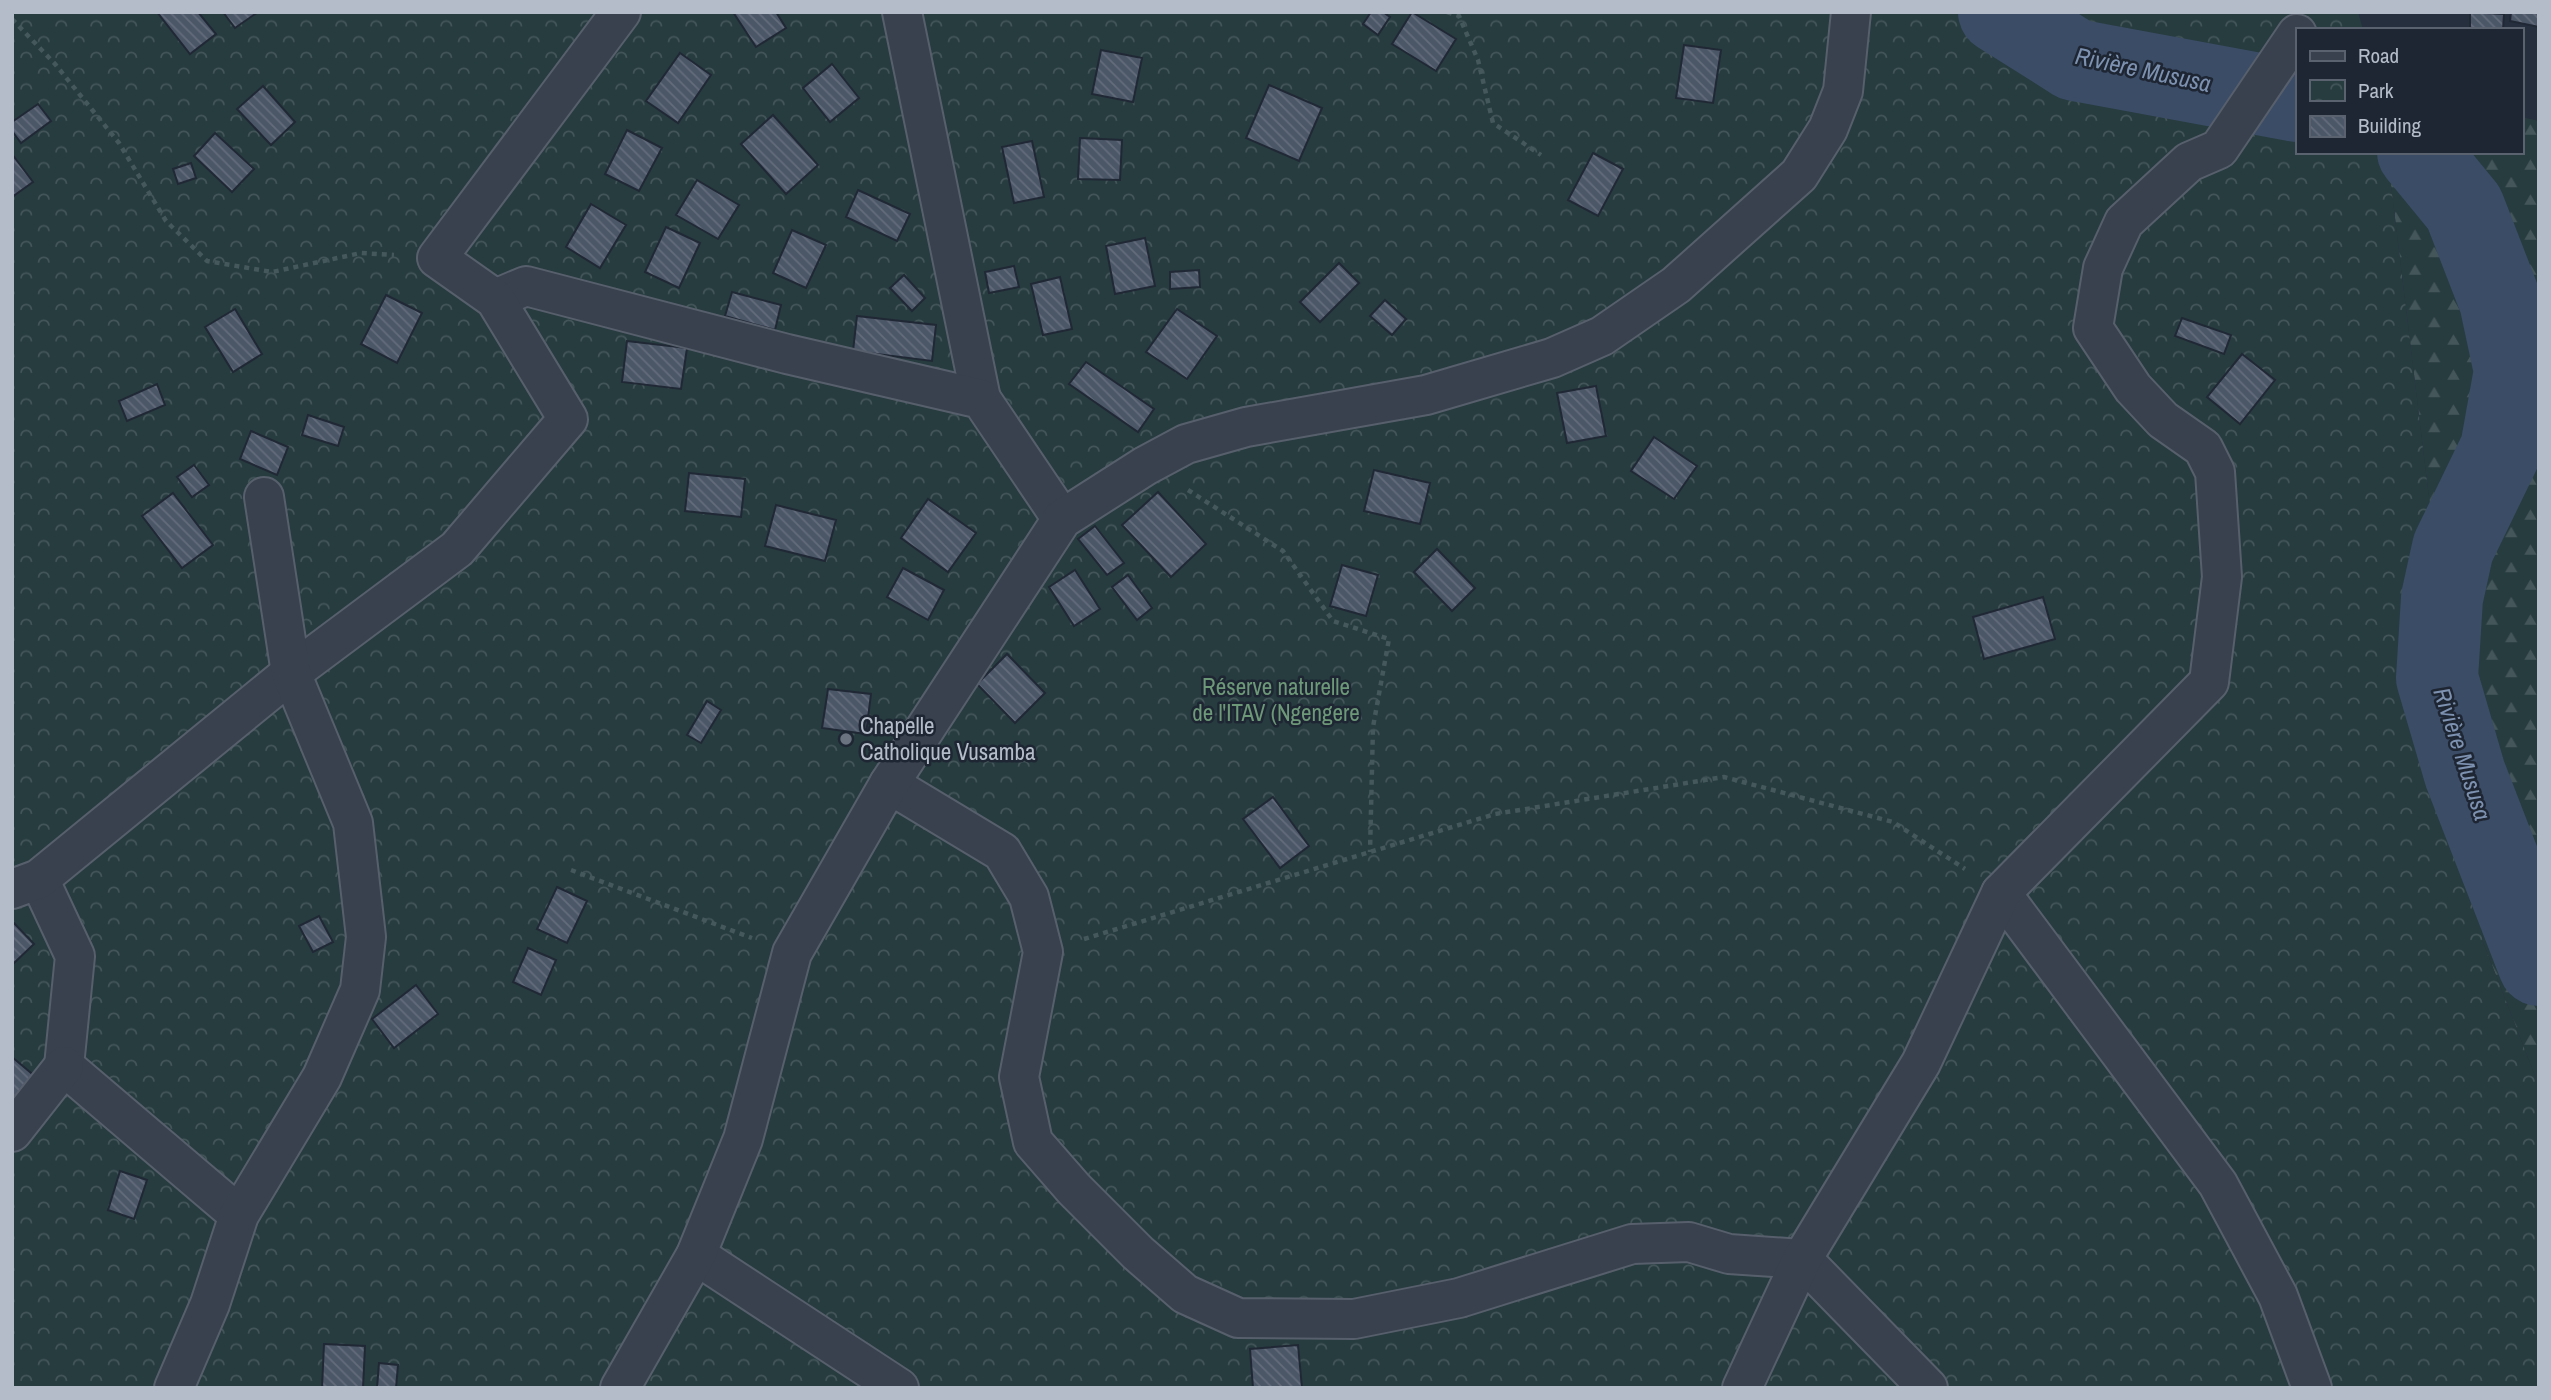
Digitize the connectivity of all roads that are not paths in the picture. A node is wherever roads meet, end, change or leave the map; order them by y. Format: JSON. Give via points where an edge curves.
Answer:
{"nodes":[{"id":1,"x":621,"y":12,"type":"edge"},
{"id":2,"x":902,"y":12,"type":"edge"},
{"id":3,"x":1851,"y":12,"type":"edge"},
{"id":4,"x":2296,"y":36,"type":"edge"},
{"id":5,"x":495,"y":299,"type":"junction"},
{"id":6,"x":981,"y":399,"type":"junction"},
{"id":7,"x":264,"y":497,"type":"dead end"},
{"id":8,"x":1062,"y":519,"type":"junction"},
{"id":9,"x":291,"y":673,"type":"junction"},
{"id":10,"x":889,"y":784,"type":"junction"},
{"id":11,"x":26,"y":884,"type":"edge"},
{"id":12,"x":2001,"y":893,"type":"junction"},
{"id":13,"x":64,"y":1066,"type":"junction"},
{"id":14,"x":12,"y":1132,"type":"edge"},
{"id":15,"x":239,"y":1215,"type":"junction"},
{"id":16,"x":696,"y":1255,"type":"junction"},
{"id":17,"x":1802,"y":1259,"type":"junction"},
{"id":18,"x":174,"y":1388,"type":"edge"},
{"id":19,"x":620,"y":1388,"type":"edge"},
{"id":20,"x":899,"y":1388,"type":"edge"},
{"id":21,"x":1742,"y":1388,"type":"edge"},
{"id":22,"x":1928,"y":1388,"type":"edge"},
{"id":23,"x":2312,"y":1388,"type":"edge"}],
"edges":[{"from":1,"to":5,"type":"street","via":[[437,258]]},
{"from":2,"to":6,"type":"street"},
{"from":3,"to":8,"type":"street","via":[[1843,91],[1828,129],[1799,175],[1676,285],[1602,335],[1552,358],[1426,395],[1246,427],[1186,444]]},
{"from":4,"to":12,"type":"street","via":[[2219,149],[2189,162],[2124,222],[2103,268],[2093,328],[2133,388],[2163,420],[2203,448],[2216,472],[2222,577],[2208,682]]},
{"from":5,"to":6,"type":"street","via":[[526,286]]},
{"from":5,"to":9,"type":"street","via":[[568,419],[457,549]]},
{"from":6,"to":8,"type":"street"},
{"from":7,"to":9,"type":"street"},
{"from":8,"to":10,"type":"street"},
{"from":9,"to":11,"type":"street"},
{"from":9,"to":15,"type":"street","via":[[353,823],[366,937],[359,990],[322,1077]]},
{"from":10,"to":16,"type":"street","via":[[792,953],[743,1139]]},
{"from":10,"to":17,"type":"street","via":[[1002,852],[1029,897],[1044,952],[1019,1077],[1033,1142],[1101,1217],[1185,1294],[1238,1318],[1354,1319],[1459,1298],[1632,1244],[1689,1242],[1729,1254]]},
{"from":11,"to":13,"type":"street","via":[[75,956]]},
{"from":12,"to":17,"type":"street","via":[[1921,1063]]},
{"from":12,"to":23,"type":"street","via":[[2218,1184],[2278,1296]]},
{"from":13,"to":14,"type":"street"},
{"from":13,"to":15,"type":"street"},
{"from":15,"to":18,"type":"street","via":[[210,1304]]},
{"from":16,"to":19,"type":"street"},
{"from":16,"to":20,"type":"street"},
{"from":17,"to":21,"type":"street"},
{"from":17,"to":22,"type":"street"}]}
